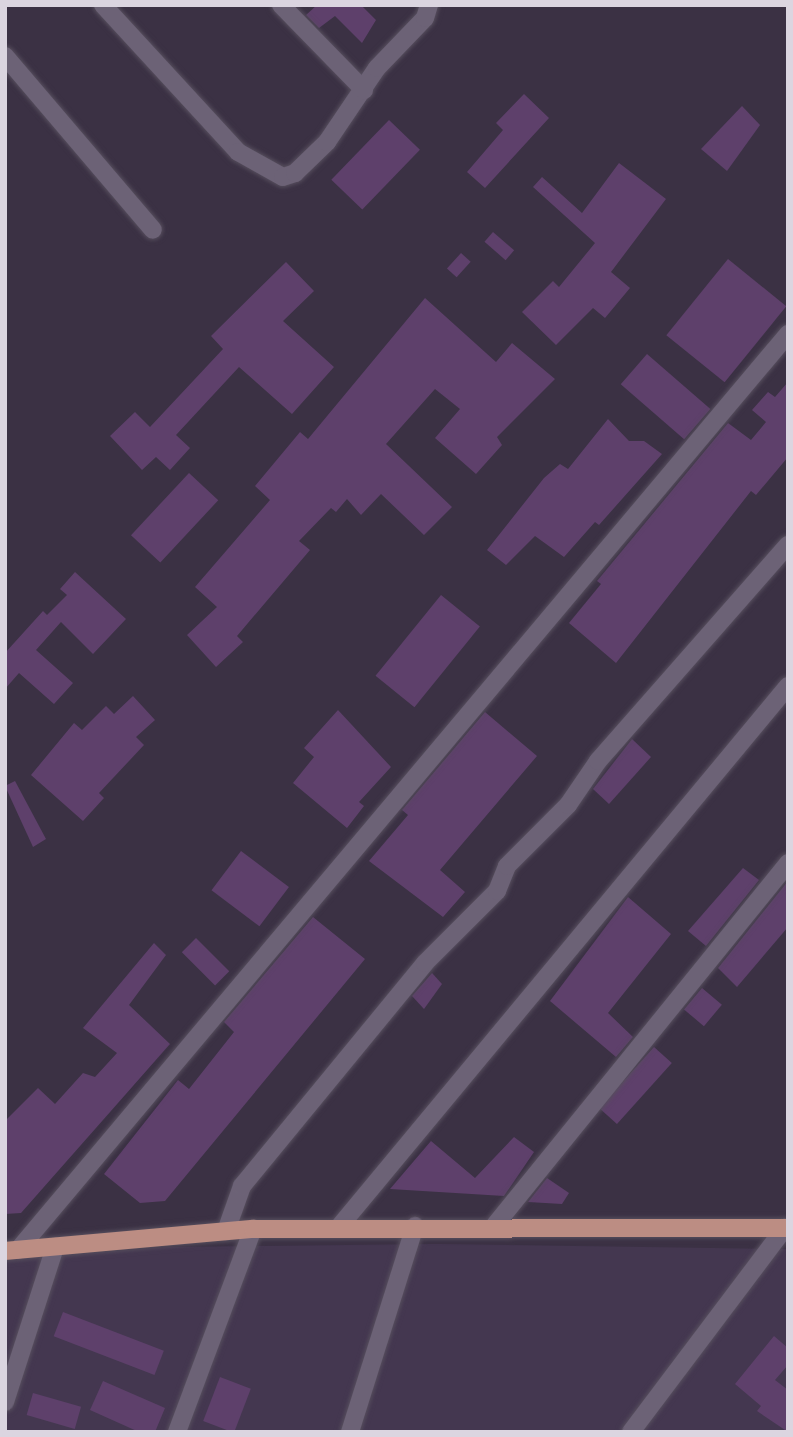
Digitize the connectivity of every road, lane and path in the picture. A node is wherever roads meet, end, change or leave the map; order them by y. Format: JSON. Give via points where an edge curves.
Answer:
{"nodes":[{"id":1,"x":103,"y":5,"type":"edge"},
{"id":2,"x":281,"y":5,"type":"edge"},
{"id":3,"x":429,"y":5,"type":"edge"},
{"id":4,"x":5,"y":56,"type":"edge"},
{"id":5,"x":364,"y":90,"type":"junction"},
{"id":6,"x":153,"y":230,"type":"dead end"},
{"id":7,"x":788,"y":334,"type":"edge"},
{"id":8,"x":788,"y":545,"type":"edge"},
{"id":9,"x":788,"y":686,"type":"edge"},
{"id":10,"x":788,"y":863,"type":"edge"},
{"id":11,"x":495,"y":1225,"type":"junction"},
{"id":12,"x":415,"y":1226,"type":"junction"},
{"id":13,"x":339,"y":1227,"type":"junction"},
{"id":14,"x":786,"y":1228,"type":"edge"},
{"id":15,"x":253,"y":1229,"type":"junction"},
{"id":16,"x":226,"y":1231,"type":"junction"},
{"id":17,"x":55,"y":1247,"type":"junction"},
{"id":18,"x":12,"y":1251,"type":"edge"},
{"id":19,"x":5,"y":1402,"type":"edge"},
{"id":20,"x":177,"y":1432,"type":"edge"},
{"id":21,"x":350,"y":1432,"type":"edge"},
{"id":22,"x":631,"y":1432,"type":"edge"}],
"edges":[{"from":1,"to":5,"type":"street","via":[[238,152],[283,177],[295,173],[327,142]]},
{"from":2,"to":5,"type":"street"},
{"from":3,"to":5,"type":"street"},
{"from":4,"to":6,"type":"street"},
{"from":7,"to":18,"type":"street"},
{"from":8,"to":16,"type":"street","via":[[598,761],[568,805],[507,866],[497,891],[425,963],[242,1186]]},
{"from":9,"to":13,"type":"street"},
{"from":10,"to":11,"type":"street"},
{"from":11,"to":12,"type":"main road"},
{"from":11,"to":14,"type":"main road"},
{"from":12,"to":13,"type":"main road"},
{"from":12,"to":21,"type":"street"},
{"from":13,"to":15,"type":"main road"},
{"from":14,"to":22,"type":"street"},
{"from":15,"to":16,"type":"main road"},
{"from":15,"to":20,"type":"street"},
{"from":16,"to":17,"type":"main road"},
{"from":17,"to":18,"type":"main road"},
{"from":17,"to":19,"type":"street"}]}
